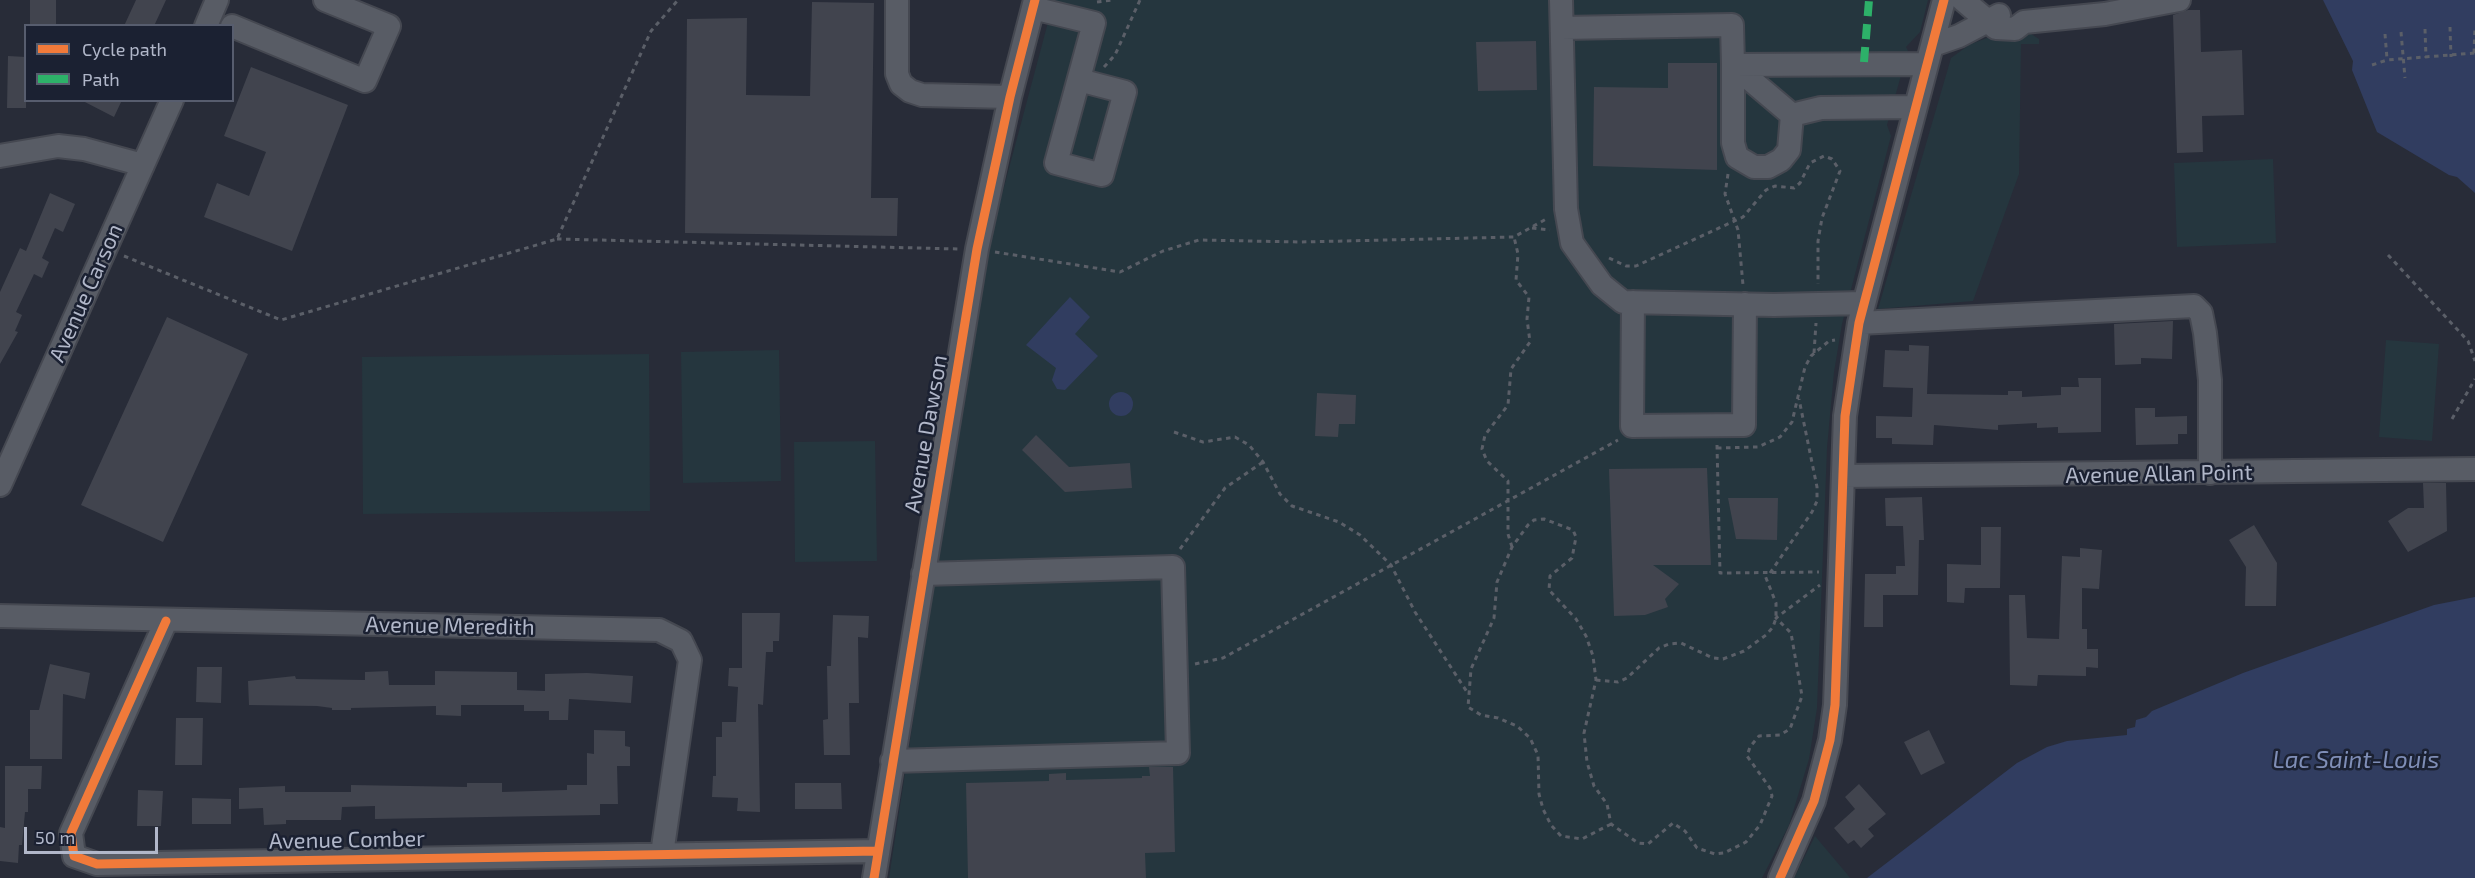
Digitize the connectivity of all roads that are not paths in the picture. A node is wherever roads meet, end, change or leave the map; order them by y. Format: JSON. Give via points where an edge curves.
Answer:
{"nodes":[{"id":1,"x":325,"y":0,"type":"edge"},
{"id":2,"x":897,"y":0,"type":"edge"},
{"id":3,"x":1562,"y":0,"type":"edge"},
{"id":4,"x":1944,"y":0,"type":"edge"},
{"id":5,"x":1963,"y":0,"type":"edge"},
{"id":6,"x":2179,"y":0,"type":"edge"},
{"id":7,"x":1034,"y":4,"type":"edge"},
{"id":8,"x":211,"y":14,"type":"edge"},
{"id":9,"x":1989,"y":21,"type":"junction"},
{"id":10,"x":228,"y":24,"type":"edge"},
{"id":11,"x":234,"y":27,"type":"edge"},
{"id":12,"x":1562,"y":28,"type":"junction"},
{"id":13,"x":1930,"y":54,"type":"junction"},
{"id":14,"x":1733,"y":65,"type":"junction"},
{"id":15,"x":1079,"y":80,"type":"road end"},
{"id":16,"x":1010,"y":97,"type":"junction"},
{"id":17,"x":171,"y":102,"type":"edge"},
{"id":18,"x":1914,"y":107,"type":"junction"},
{"id":19,"x":1792,"y":115,"type":"junction"},
{"id":20,"x":0,"y":156,"type":"edge"},
{"id":21,"x":143,"y":165,"type":"junction"},
{"id":22,"x":1633,"y":302,"type":"junction"},
{"id":23,"x":1745,"y":304,"type":"junction"},
{"id":24,"x":1861,"y":313,"type":"junction"},
{"id":25,"x":2475,"y":469,"type":"edge"},
{"id":26,"x":2210,"y":473,"type":"junction"},
{"id":27,"x":1843,"y":476,"type":"junction"},
{"id":28,"x":0,"y":485,"type":"edge"},
{"id":29,"x":923,"y":574,"type":"junction"},
{"id":30,"x":0,"y":616,"type":"edge"},
{"id":31,"x":166,"y":621,"type":"junction"},
{"id":32,"x":892,"y":761,"type":"junction"},
{"id":33,"x":878,"y":851,"type":"junction"},
{"id":34,"x":662,"y":854,"type":"junction"},
{"id":35,"x":874,"y":878,"type":"edge"},
{"id":36,"x":1780,"y":878,"type":"edge"}],
"edges":[{"from":1,"to":11,"type":"street","via":[[388,27],[365,81]]},
{"from":2,"to":16,"type":"street","via":[[897,74],[901,84],[922,95]]},
{"from":3,"to":12,"type":"street"},
{"from":4,"to":13,"type":"street"},
{"from":5,"to":9,"type":"street"},
{"from":6,"to":9,"type":"street","via":[[2105,14],[2024,22],[2014,16],[1998,15]]},
{"from":7,"to":15,"type":"street","via":[[1094,23]]},
{"from":7,"to":16,"type":"street","name":"Avenue Dawson"},
{"from":8,"to":10,"type":"street"},
{"from":9,"to":13,"type":"street"},
{"from":12,"to":14,"type":"street","via":[[1732,25]]},
{"from":12,"to":22,"type":"street","via":[[1566,209],[1572,243],[1602,285],[1623,302]]},
{"from":13,"to":14,"type":"street","via":[[1864,62]]},
{"from":13,"to":18,"type":"street"},
{"from":14,"to":19,"type":"street"},
{"from":14,"to":19,"type":"street","via":[[1733,143],[1737,157],[1754,167],[1768,167],[1781,160],[1789,150]]},
{"from":16,"to":29,"type":"street","name":"Avenue Dawson","via":[[977,249]]},
{"from":17,"to":21,"type":"street","name":"Avenue Carson"},
{"from":18,"to":19,"type":"street","via":[[1821,108]]},
{"from":18,"to":24,"type":"street"},
{"from":20,"to":21,"type":"street","via":[[58,146]]},
{"from":21,"to":28,"type":"street","name":"Avenue Carson"},
{"from":22,"to":23,"type":"street"},
{"from":22,"to":23,"type":"street","via":[[1632,426],[1744,425]]},
{"from":23,"to":24,"type":"street","via":[[1820,304]]},
{"from":24,"to":26,"type":"street","via":[[2193,306],[2201,313],[2210,380]]},
{"from":24,"to":27,"type":"street","via":[[1845,416]]},
{"from":25,"to":26,"type":"street","name":"Avenue Allan Point"},
{"from":26,"to":27,"type":"street","name":"Avenue Allan Point"},
{"from":27,"to":36,"type":"street","via":[[1835,705],[1830,740],[1814,801]]},
{"from":29,"to":32,"type":"street","name":"Avenue Dawson"},
{"from":29,"to":32,"type":"street","via":[[1173,567],[1178,753]]},
{"from":30,"to":31,"type":"street","name":"Avenue Meredith"},
{"from":31,"to":34,"type":"street","name":"Avenue Meredith","via":[[659,630],[681,641],[690,660]]},
{"from":31,"to":34,"type":"street","name":"Avenue Comber","via":[[71,833],[74,856],[97,864]]},
{"from":32,"to":33,"type":"street","name":"Avenue Dawson"},
{"from":33,"to":34,"type":"street","name":"Avenue Comber"},
{"from":33,"to":35,"type":"street","name":"Avenue Dawson"}]}
